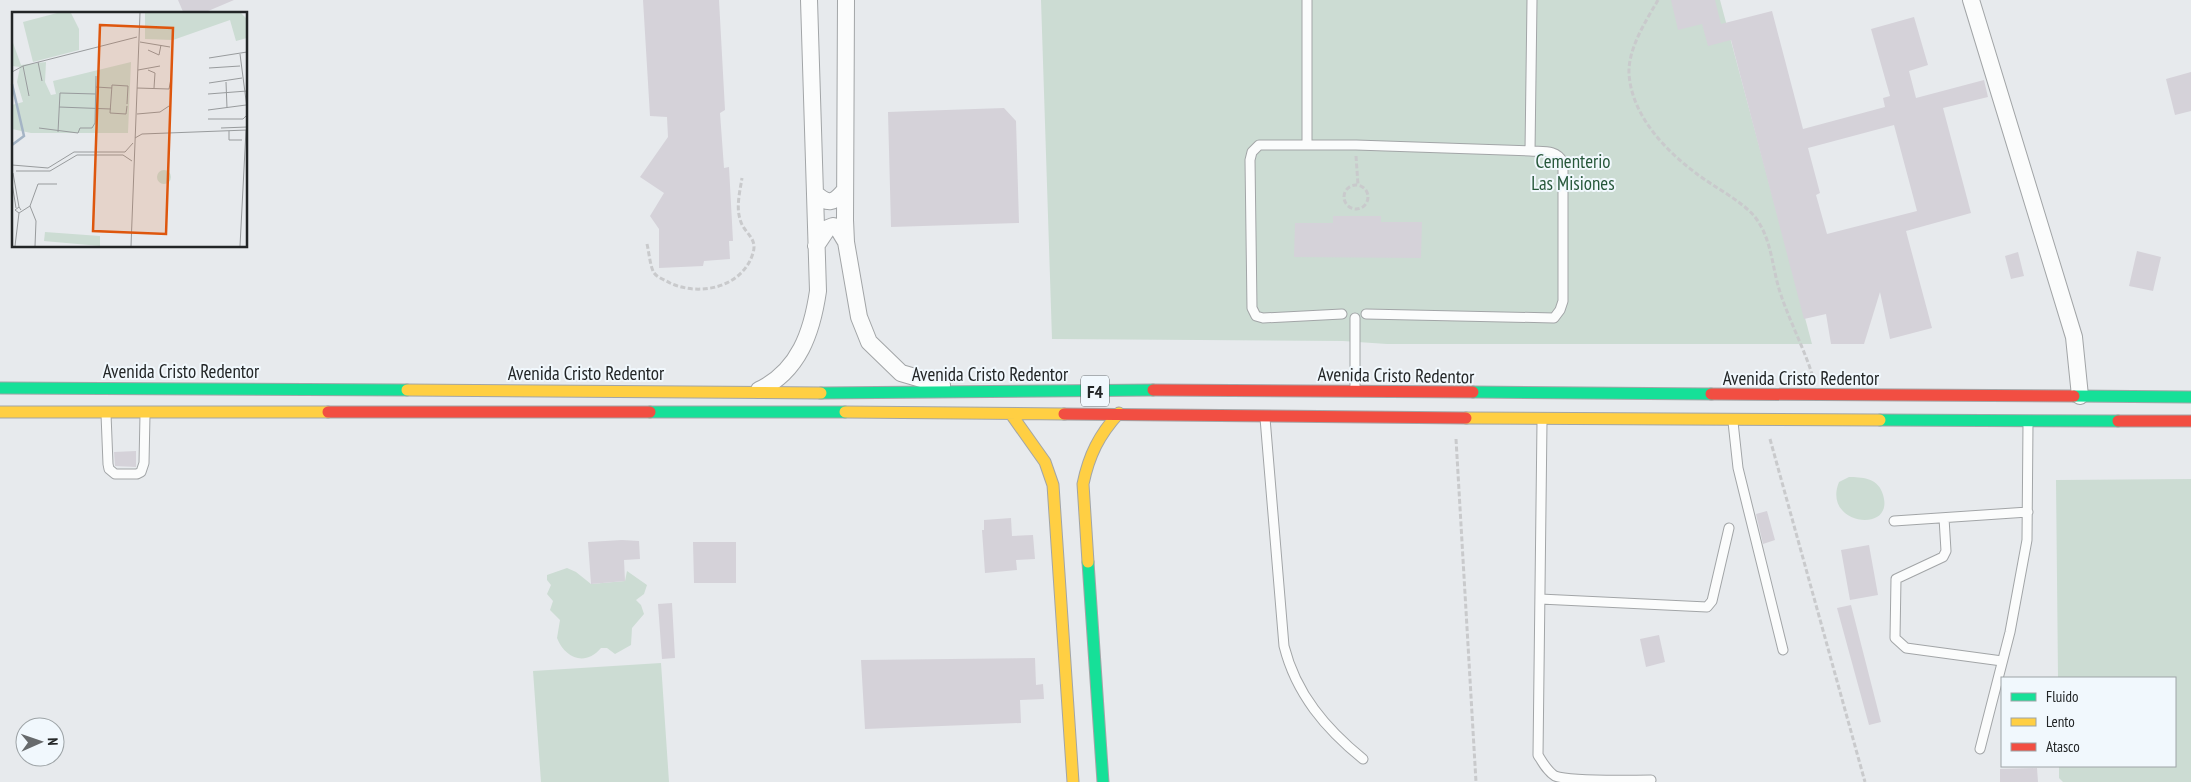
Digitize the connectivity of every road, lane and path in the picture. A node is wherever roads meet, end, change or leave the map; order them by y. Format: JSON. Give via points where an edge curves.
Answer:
{"nodes":[{"id":1,"x":809,"y":0,"type":"edge"},
{"id":2,"x":846,"y":0,"type":"edge"},
{"id":3,"x":1307,"y":0,"type":"edge"},
{"id":4,"x":1532,"y":0,"type":"edge"},
{"id":5,"x":1658,"y":0,"type":"edge"},
{"id":6,"x":1971,"y":0,"type":"edge"},
{"id":7,"x":1308,"y":144,"type":"junction"},
{"id":8,"x":1356,"y":145,"type":"junction"},
{"id":9,"x":1530,"y":151,"type":"junction"},
{"id":10,"x":742,"y":178,"type":"dead end"},
{"id":11,"x":1358,"y":185,"type":"junction"},
{"id":12,"x":844,"y":191,"type":"junction"},
{"id":13,"x":816,"y":194,"type":"junction"},
{"id":14,"x":846,"y":242,"type":"junction"},
{"id":15,"x":647,"y":244,"type":"dead end"},
{"id":16,"x":816,"y":246,"type":"junction"},
{"id":17,"x":1342,"y":314,"type":"dead end"},
{"id":18,"x":1366,"y":314,"type":"dead end"},
{"id":19,"x":1355,"y":318,"type":"dead end"},
{"id":20,"x":0,"y":388,"type":"edge"},
{"id":21,"x":955,"y":391,"type":"junction"},
{"id":22,"x":756,"y":392,"type":"junction"},
{"id":23,"x":1355,"y":393,"type":"junction"},
{"id":24,"x":1818,"y":396,"type":"junction"},
{"id":25,"x":2080,"y":396,"type":"junction"},
{"id":26,"x":2191,"y":397,"type":"edge"},
{"id":27,"x":0,"y":412,"type":"edge"},
{"id":28,"x":1119,"y":413,"type":"junction"},
{"id":29,"x":106,"y":414,"type":"junction"},
{"id":30,"x":145,"y":414,"type":"junction"},
{"id":31,"x":1011,"y":414,"type":"junction"},
{"id":32,"x":1265,"y":415,"type":"junction"},
{"id":33,"x":1455,"y":418,"type":"junction"},
{"id":34,"x":1542,"y":418,"type":"junction"},
{"id":35,"x":1733,"y":420,"type":"junction"},
{"id":36,"x":1764,"y":420,"type":"junction"},
{"id":37,"x":2028,"y":421,"type":"junction"},
{"id":38,"x":2191,"y":421,"type":"edge"},
{"id":39,"x":1083,"y":484,"type":"junction"},
{"id":40,"x":1052,"y":485,"type":"junction"},
{"id":41,"x":2028,"y":512,"type":"junction"},
{"id":42,"x":1944,"y":518,"type":"junction"},
{"id":43,"x":1894,"y":521,"type":"dead end"},
{"id":44,"x":1729,"y":528,"type":"dead end"},
{"id":45,"x":1540,"y":599,"type":"junction"},
{"id":46,"x":1783,"y":650,"type":"dead end"},
{"id":47,"x":2002,"y":661,"type":"junction"},
{"id":48,"x":1980,"y":749,"type":"dead end"},
{"id":49,"x":1364,"y":759,"type":"dead end"},
{"id":50,"x":1651,"y":780,"type":"dead end"},
{"id":51,"x":1073,"y":782,"type":"edge"},
{"id":52,"x":1103,"y":782,"type":"edge"},
{"id":53,"x":1476,"y":782,"type":"edge"},
{"id":54,"x":1865,"y":782,"type":"edge"}],
"edges":[{"from":1,"to":13,"type":"street"},
{"from":2,"to":12,"type":"street"},
{"from":3,"to":7,"type":"lane"},
{"from":4,"to":9,"type":"lane"},
{"from":5,"to":24,"type":"path","via":[[1634,48],[1629,73],[1636,103],[1656,136],[1697,174],[1755,217],[1767,240],[1780,292],[1803,345]]},
{"from":6,"to":25,"type":"street","via":[[2074,337]]},
{"from":7,"to":8,"type":"lane"},
{"from":7,"to":17,"type":"lane","via":[[1259,145],[1252,152],[1252,308],[1256,316],[1263,318]]},
{"from":8,"to":9,"type":"lane"},
{"from":8,"to":11,"type":"path"},
{"from":9,"to":18,"type":"lane","via":[[1552,152],[1563,162],[1564,301],[1554,318]]},
{"from":10,"to":15,"type":"path","via":[[739,219],[754,245],[749,262],[731,281],[700,289],[675,286],[653,272]]},
{"from":11,"to":11,"type":"path","via":[[1365,188],[1368,198],[1362,208],[1354,209],[1347,204],[1345,193]]},
{"from":12,"to":13,"type":"street","via":[[836,201],[830,202]]},
{"from":12,"to":14,"type":"street"},
{"from":13,"to":16,"type":"street"},
{"from":14,"to":16,"type":"street","via":[[838,227],[833,226],[828,228]]},
{"from":14,"to":21,"type":"street","via":[[859,317],[869,342],[901,373]]},
{"from":16,"to":22,"type":"street","via":[[818,291],[810,331],[790,367]]},
{"from":19,"to":23,"type":"lane"},
{"from":20,"to":22,"type":"main road","name":"Avenida Cristo Redentor","number":"F4"},
{"from":21,"to":22,"type":"main road","name":"Avenida Cristo Redentor","number":"F4"},
{"from":21,"to":23,"type":"main road","name":"Avenida Cristo Redentor","number":"F4"},
{"from":23,"to":24,"type":"main road","name":"Avenida Cristo Redentor","number":"F4"},
{"from":24,"to":25,"type":"main road","name":"Avenida Cristo Redentor","number":"F4"},
{"from":25,"to":26,"type":"main road","name":"Avenida Cristo Redentor","number":"F4"},
{"from":27,"to":29,"type":"main road","name":"Avenida Cristo Redentor","number":"F4"},
{"from":28,"to":31,"type":"main road","name":"Avenida Cristo Redentor","number":"F4"},
{"from":28,"to":32,"type":"main road","name":"Avenida Cristo Redentor","number":"F4"},
{"from":28,"to":39,"type":"main road","via":[[1101,433],[1088,457]]},
{"from":29,"to":30,"type":"main road","name":"Avenida Cristo Redentor","number":"F4"},
{"from":29,"to":30,"type":"lane","via":[[110,469],[115,474],[141,472]]},
{"from":30,"to":31,"type":"main road","name":"Avenida Cristo Redentor","number":"F4"},
{"from":31,"to":40,"type":"main road","via":[[1045,462]]},
{"from":32,"to":33,"type":"main road","name":"Avenida Cristo Redentor","number":"F4"},
{"from":32,"to":49,"type":"lane","via":[[1284,646],[1289,666],[1311,707],[1336,737]]},
{"from":33,"to":34,"type":"main road","name":"Avenida Cristo Redentor","number":"F4"},
{"from":33,"to":53,"type":"path"},
{"from":34,"to":35,"type":"main road","name":"Avenida Cristo Redentor","number":"F4"},
{"from":34,"to":45,"type":"lane"},
{"from":35,"to":36,"type":"main road","name":"Avenida Cristo Redentor","number":"F4"},
{"from":35,"to":46,"type":"lane","via":[[1738,468]]},
{"from":36,"to":37,"type":"main road","name":"Avenida Cristo Redentor","number":"F4"},
{"from":36,"to":54,"type":"path"},
{"from":37,"to":38,"type":"main road","name":"Avenida Cristo Redentor","number":"F4"},
{"from":37,"to":41,"type":"lane"},
{"from":39,"to":40,"type":"main road"},
{"from":39,"to":52,"type":"main road"},
{"from":40,"to":51,"type":"main road"},
{"from":41,"to":42,"type":"lane"},
{"from":41,"to":47,"type":"lane","via":[[2027,540]]},
{"from":42,"to":43,"type":"lane"},
{"from":42,"to":47,"type":"lane","via":[[1946,551],[1943,557],[1896,580],[1895,638],[1906,648]]},
{"from":44,"to":45,"type":"lane","via":[[1712,602],[1707,608]]},
{"from":45,"to":50,"type":"lane","via":[[1538,755],[1555,776],[1569,782]]},
{"from":47,"to":48,"type":"lane"}]}
